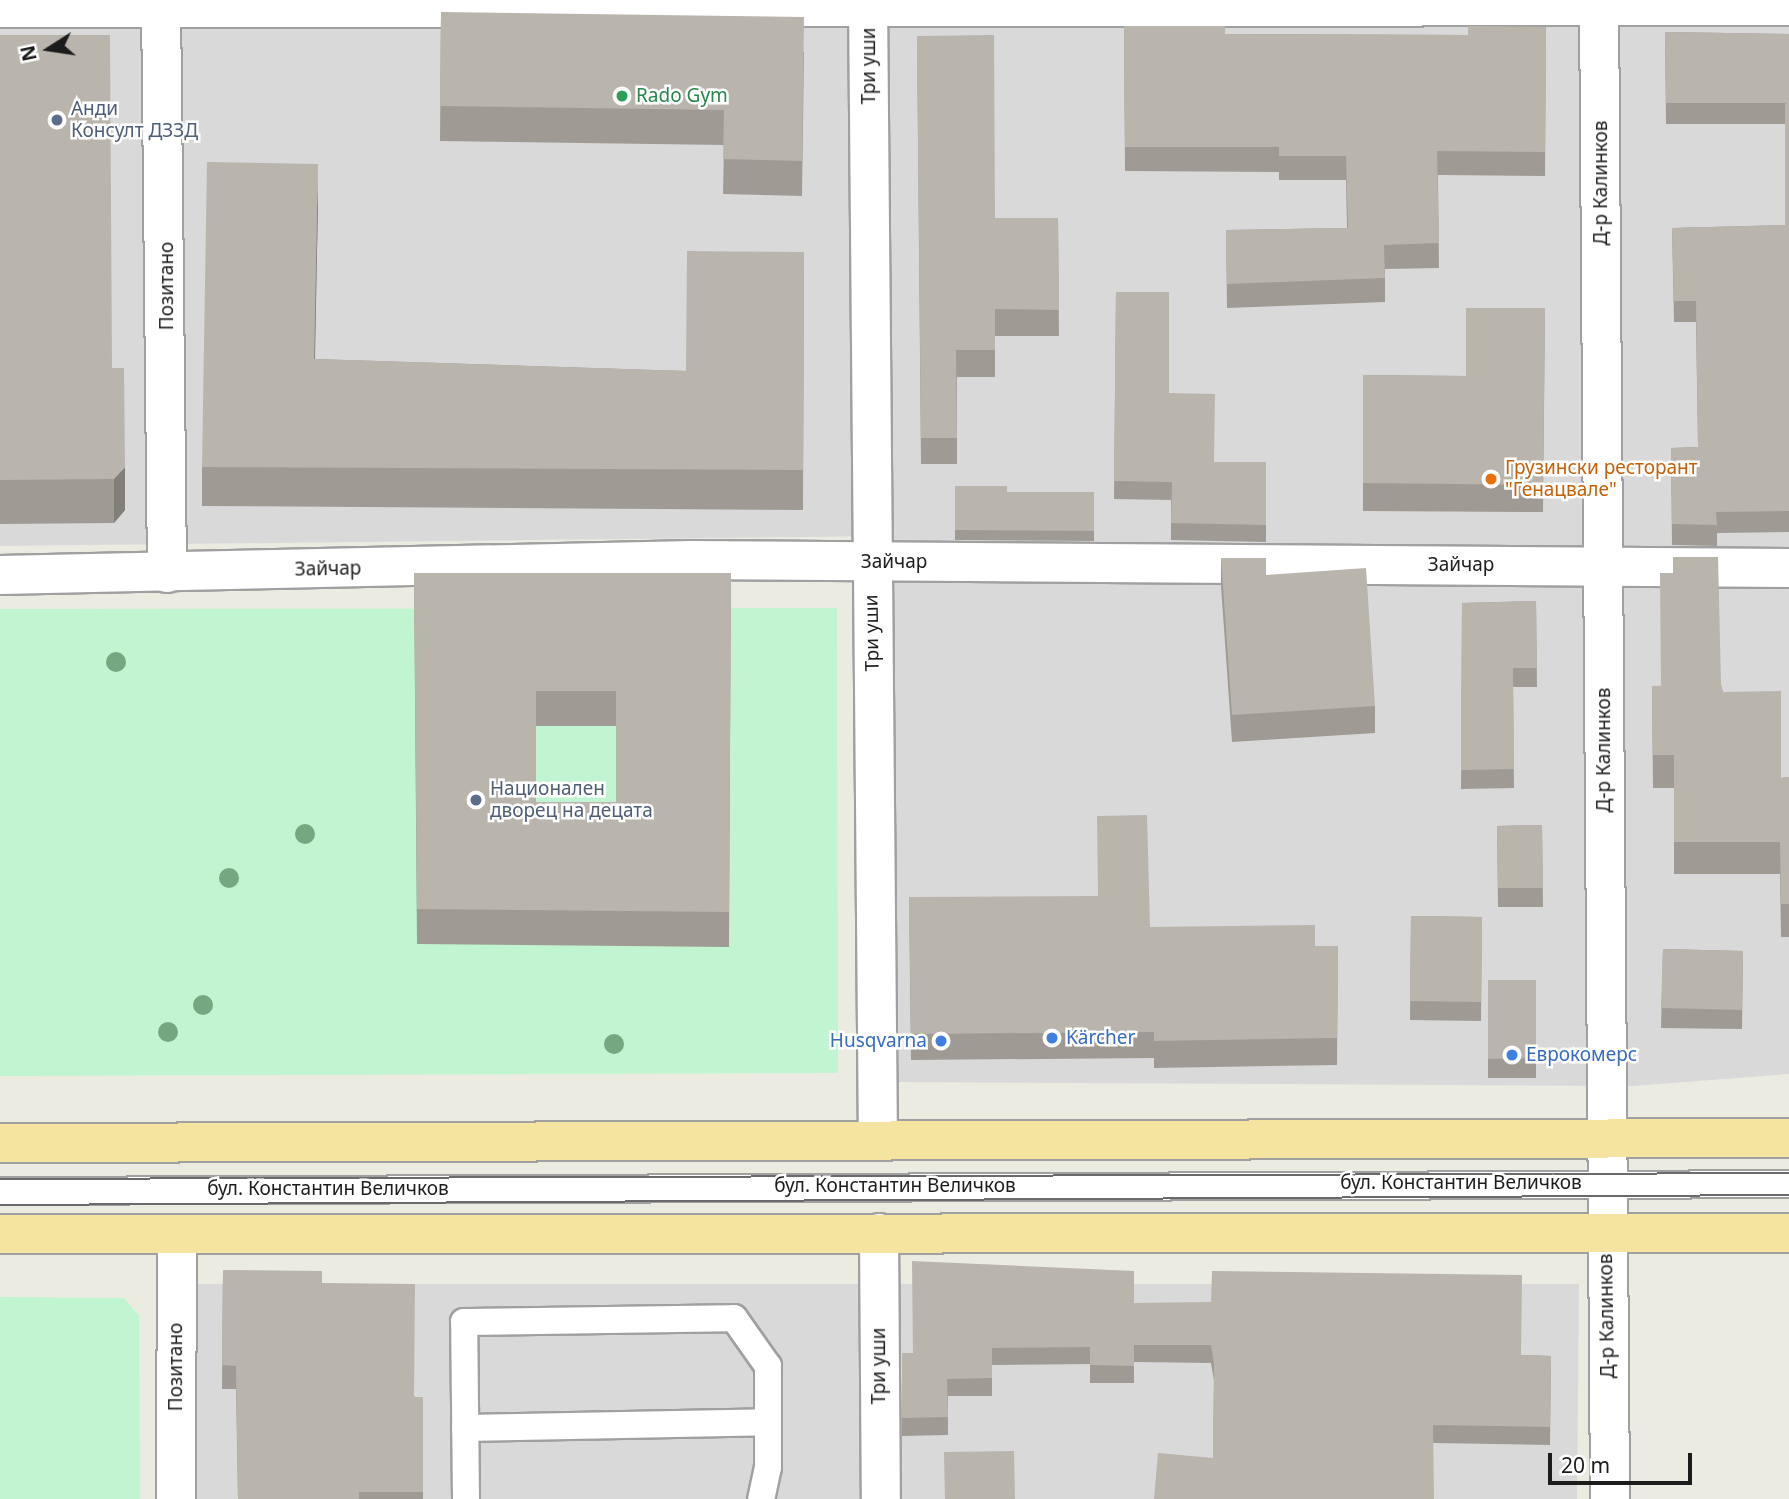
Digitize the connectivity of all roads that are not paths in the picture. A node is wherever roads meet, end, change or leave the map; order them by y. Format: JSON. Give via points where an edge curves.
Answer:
{"nodes":[{"id":1,"x":1599,"y":2,"type":"edge"},
{"id":2,"x":868,"y":3,"type":"edge"},
{"id":3,"x":161,"y":4,"type":"edge"},
{"id":4,"x":1789,"y":6,"type":"edge"},
{"id":5,"x":0,"y":8,"type":"edge"},
{"id":6,"x":871,"y":562,"type":"junction"},
{"id":7,"x":1603,"y":566,"type":"junction"},
{"id":8,"x":1789,"y":568,"type":"edge"},
{"id":9,"x":167,"y":573,"type":"junction"},
{"id":10,"x":0,"y":575,"type":"edge"},
{"id":11,"x":1605,"y":1137,"type":"junction"},
{"id":12,"x":1789,"y":1138,"type":"edge"},
{"id":13,"x":878,"y":1140,"type":"junction"},
{"id":14,"x":0,"y":1143,"type":"edge"},
{"id":15,"x":1605,"y":1182,"type":"junction"},
{"id":16,"x":1789,"y":1184,"type":"edge"},
{"id":17,"x":0,"y":1191,"type":"edge"},
{"id":18,"x":1606,"y":1232,"type":"junction"},
{"id":19,"x":879,"y":1233,"type":"junction"},
{"id":20,"x":1789,"y":1233,"type":"edge"},
{"id":21,"x":0,"y":1234,"type":"edge"},
{"id":22,"x":177,"y":1236,"type":"junction"},
{"id":23,"x":768,"y":1422,"type":"junction"},
{"id":24,"x":465,"y":1428,"type":"junction"},
{"id":25,"x":176,"y":1499,"type":"edge"},
{"id":26,"x":466,"y":1499,"type":"edge"},
{"id":27,"x":761,"y":1499,"type":"edge"},
{"id":28,"x":881,"y":1499,"type":"edge"},
{"id":29,"x":1610,"y":1499,"type":"edge"}],
"edges":[{"from":1,"to":2,"type":"street"},
{"from":1,"to":4,"type":"street"},
{"from":1,"to":7,"type":"street","name":"Д-р Калинков"},
{"from":2,"to":3,"type":"street"},
{"from":2,"to":6,"type":"street","name":"Три уши"},
{"from":3,"to":5,"type":"street"},
{"from":3,"to":9,"type":"street","name":"Позитано"},
{"from":6,"to":7,"type":"street","name":"Зайчар"},
{"from":6,"to":9,"type":"street","name":"Зайчар"},
{"from":6,"to":13,"type":"street","name":"Три уши"},
{"from":7,"to":8,"type":"street","name":"Зайчар"},
{"from":7,"to":11,"type":"street","name":"Д-р Калинков"},
{"from":9,"to":10,"type":"street","name":"Зайчар"},
{"from":11,"to":12,"type":"main road"},
{"from":11,"to":13,"type":"main road"},
{"from":11,"to":15,"type":"street","name":"Д-р Калинков"},
{"from":13,"to":14,"type":"main road"},
{"from":15,"to":16,"type":"lane","name":"бул. Константин Величков"},
{"from":15,"to":17,"type":"lane","name":"бул. Константин Величков"},
{"from":15,"to":18,"type":"street","name":"Д-р Калинков"},
{"from":18,"to":19,"type":"main road"},
{"from":18,"to":20,"type":"main road"},
{"from":18,"to":29,"type":"street","name":"Д-р Калинков"},
{"from":19,"to":22,"type":"main road"},
{"from":19,"to":28,"type":"street","name":"Три уши"},
{"from":21,"to":22,"type":"main road"},
{"from":22,"to":25,"type":"street","name":"Позитано"},
{"from":23,"to":24,"type":"lane"},
{"from":23,"to":24,"type":"lane","via":[[768,1366],[734,1318],[464,1322]]},
{"from":23,"to":27,"type":"lane"},
{"from":24,"to":26,"type":"lane"}]}
